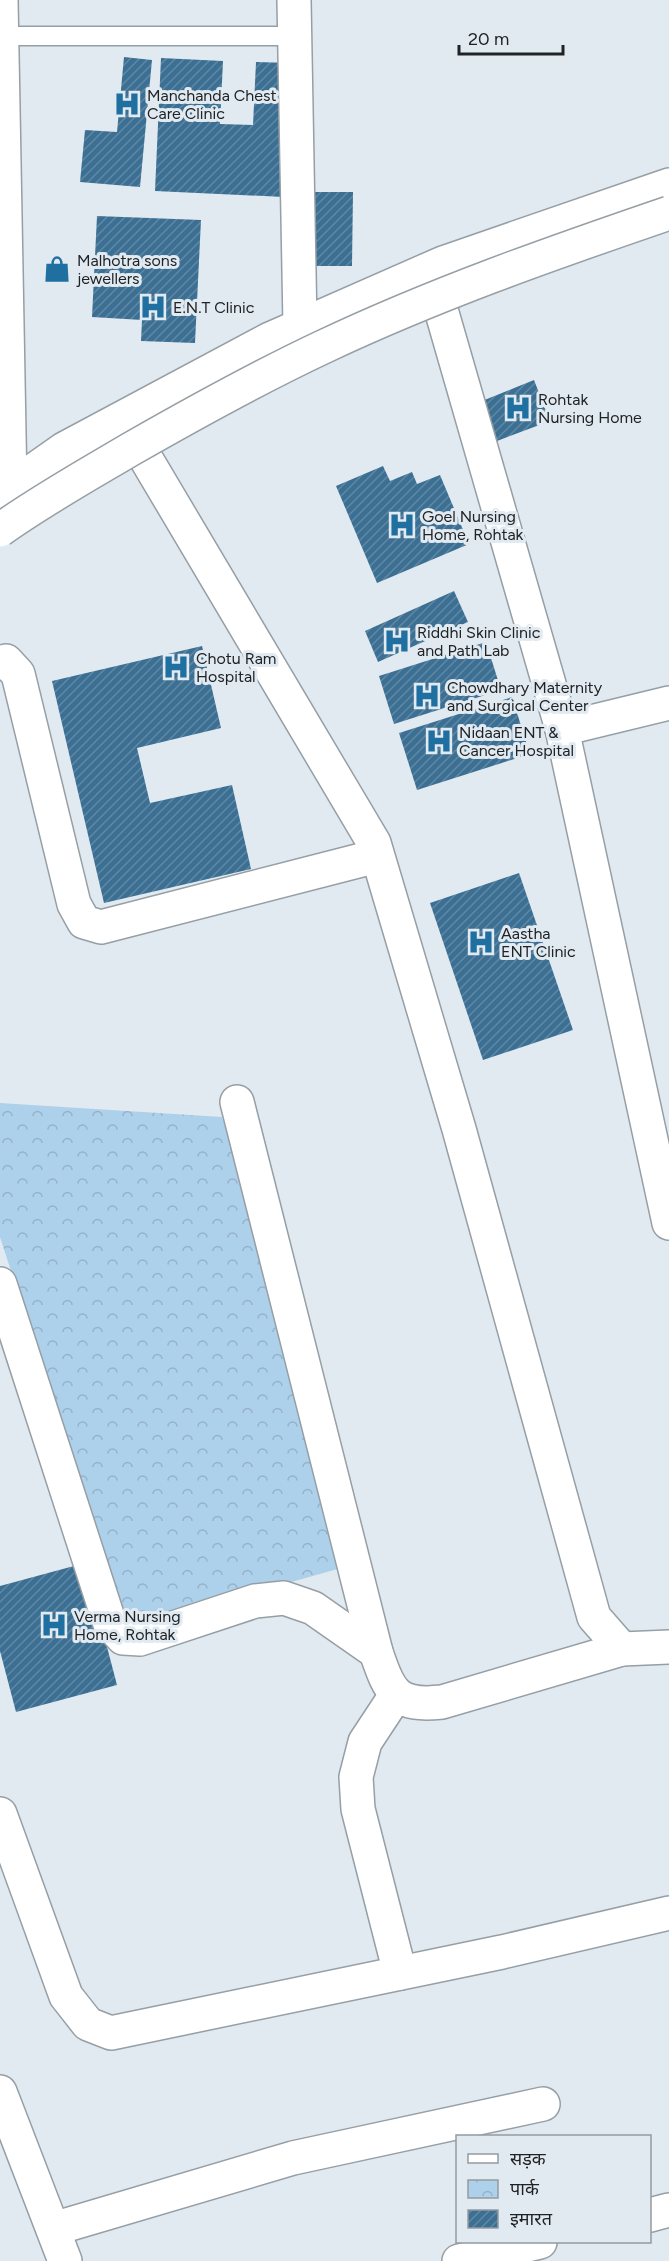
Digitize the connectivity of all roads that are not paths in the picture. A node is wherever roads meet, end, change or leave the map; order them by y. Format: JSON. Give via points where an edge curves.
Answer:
{"nodes":[{"id":1,"x":2,"y":0,"type":"edge"},
{"id":2,"x":294,"y":0,"type":"edge"},
{"id":3,"x":2,"y":36,"type":"junction"},
{"id":4,"x":295,"y":36,"type":"junction"},
{"id":5,"x":669,"y":185,"type":"edge"},
{"id":6,"x":669,"y":213,"type":"edge"},
{"id":7,"x":669,"y":226,"type":"edge"},
{"id":8,"x":440,"y":306,"type":"junction"},
{"id":9,"x":300,"y":326,"type":"junction"},
{"id":10,"x":104,"y":427,"type":"junction"},
{"id":11,"x":142,"y":452,"type":"junction"},
{"id":12,"x":5,"y":491,"type":"edge"},
{"id":13,"x":0,"y":530,"type":"edge"},
{"id":14,"x":0,"y":542,"type":"edge"},
{"id":15,"x":0,"y":663,"type":"edge"},
{"id":16,"x":669,"y":703,"type":"edge"},
{"id":17,"x":562,"y":729,"type":"junction"},
{"id":18,"x":377,"y":856,"type":"junction"},
{"id":19,"x":237,"y":1102,"type":"dead end"},
{"id":20,"x":669,"y":1223,"type":"edge"},
{"id":21,"x":0,"y":1284,"type":"edge"},
{"id":22,"x":669,"y":1647,"type":"edge"},
{"id":23,"x":622,"y":1649,"type":"junction"},
{"id":24,"x":375,"y":1652,"type":"junction"},
{"id":25,"x":396,"y":1695,"type":"junction"},
{"id":26,"x":0,"y":1814,"type":"edge"},
{"id":27,"x":669,"y":1913,"type":"edge"},
{"id":28,"x":400,"y":1974,"type":"junction"},
{"id":29,"x":0,"y":2092,"type":"edge"},
{"id":30,"x":543,"y":2104,"type":"dead end"},
{"id":31,"x":669,"y":2210,"type":"edge"},
{"id":32,"x":651,"y":2215,"type":"edge"},
{"id":33,"x":53,"y":2229,"type":"junction"},
{"id":34,"x":532,"y":2243,"type":"edge"},
{"id":35,"x":65,"y":2261,"type":"edge"},
{"id":36,"x":459,"y":2261,"type":"edge"}],
"edges":[{"from":1,"to":3,"type":"street"},
{"from":2,"to":4,"type":"street"},
{"from":3,"to":4,"type":"lane"},
{"from":3,"to":12,"type":"street"},
{"from":4,"to":9,"type":"street"},
{"from":5,"to":9,"type":"street","via":[[443,263]]},
{"from":6,"to":13,"type":"street","bridge":true,"via":[[425,302],[323,347],[210,404]]},
{"from":7,"to":8,"type":"street"},
{"from":8,"to":11,"type":"street","via":[[290,368]]},
{"from":8,"to":17,"type":"street"},
{"from":9,"to":10,"type":"street"},
{"from":10,"to":11,"type":"street"},
{"from":10,"to":12,"type":"street","via":[[64,449]]},
{"from":11,"to":14,"type":"street","via":[[87,482]]},
{"from":11,"to":18,"type":"street","via":[[374,843]]},
{"from":15,"to":18,"type":"street","via":[[6,661],[18,674],[74,904],[84,922],[101,927]]},
{"from":16,"to":17,"type":"street"},
{"from":17,"to":20,"type":"street"},
{"from":18,"to":23,"type":"street","via":[[459,1129],[583,1583],[594,1617]]},
{"from":19,"to":24,"type":"street"},
{"from":21,"to":24,"type":"street","via":[[110,1624],[123,1638],[140,1639],[255,1601],[284,1598],[313,1608]]},
{"from":22,"to":23,"type":"street"},
{"from":23,"to":25,"type":"street","via":[[442,1702],[417,1705]]},
{"from":24,"to":25,"type":"street"},
{"from":25,"to":28,"type":"street","via":[[365,1742],[356,1777],[358,1809]]},
{"from":26,"to":28,"type":"street","via":[[66,1996],[88,2024],[111,2033]]},
{"from":27,"to":28,"type":"street"},
{"from":29,"to":33,"type":"street"},
{"from":30,"to":33,"type":"street","via":[[293,2158]]},
{"from":31,"to":32,"type":"street"},
{"from":33,"to":35,"type":"street"},
{"from":34,"to":36,"type":"street"}]}
